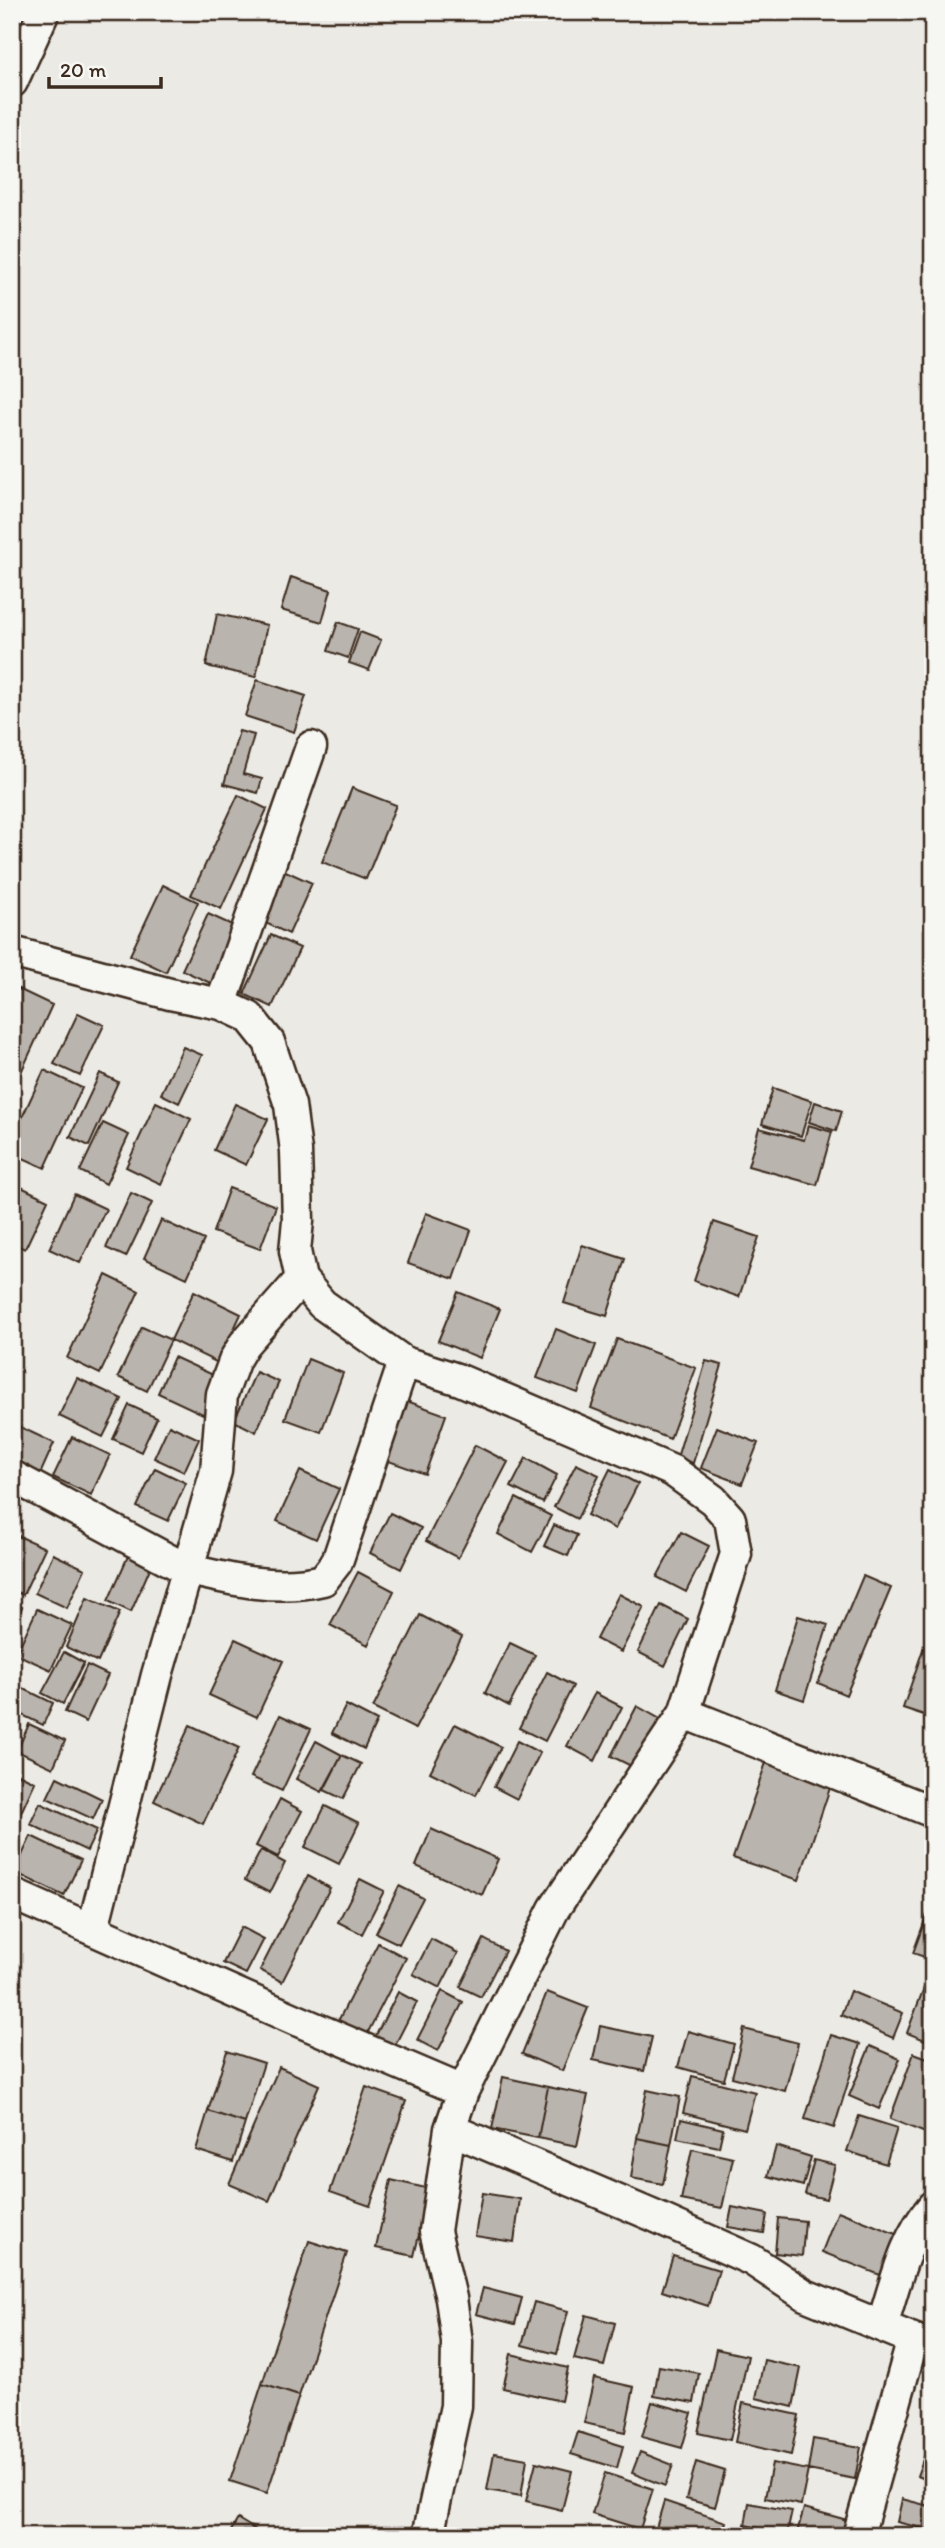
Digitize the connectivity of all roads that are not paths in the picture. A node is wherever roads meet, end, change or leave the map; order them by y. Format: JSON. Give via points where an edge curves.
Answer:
{"nodes":[{"id":1,"x":44,"y":12,"type":"edge"},
{"id":2,"x":12,"y":82,"type":"edge"},
{"id":3,"x":311,"y":747,"type":"dead end"},
{"id":4,"x":12,"y":952,"type":"edge"},
{"id":5,"x":221,"y":1004,"type":"junction"},
{"id":6,"x":302,"y":1279,"type":"junction"},
{"id":7,"x":404,"y":1362,"type":"junction"},
{"id":8,"x":12,"y":1476,"type":"edge"},
{"id":9,"x":186,"y":1569,"type":"junction"},
{"id":10,"x":684,"y":1713,"type":"junction"},
{"id":11,"x":933,"y":1812,"type":"edge"},
{"id":12,"x":12,"y":1894,"type":"edge"},
{"id":13,"x":93,"y":1928,"type":"junction"},
{"id":14,"x":463,"y":2091,"type":"junction"},
{"id":15,"x":450,"y":2129,"type":"junction"},
{"id":16,"x":933,"y":2206,"type":"edge"},
{"id":17,"x":882,"y":2325,"type":"junction"},
{"id":18,"x":923,"y":2342,"type":"edge"},
{"id":19,"x":428,"y":2536,"type":"edge"},
{"id":20,"x":858,"y":2536,"type":"edge"}],
"edges":[{"from":1,"to":2,"type":"street"},
{"from":3,"to":5,"type":"street"},
{"from":4,"to":5,"type":"street"},
{"from":5,"to":6,"type":"street","via":[[249,1017],[269,1042],[290,1105],[296,1151],[295,1251]]},
{"from":6,"to":7,"type":"street","via":[[322,1304]]},
{"from":6,"to":9,"type":"street","via":[[244,1344],[228,1375],[219,1412],[216,1471]]},
{"from":7,"to":9,"type":"street","via":[[337,1562],[323,1580],[299,1586]]},
{"from":7,"to":10,"type":"street","via":[[460,1380],[673,1471],[713,1500],[730,1520],[736,1554]]},
{"from":8,"to":9,"type":"street"},
{"from":9,"to":13,"type":"street"},
{"from":10,"to":11,"type":"street"},
{"from":10,"to":14,"type":"street","via":[[554,1909]]},
{"from":12,"to":13,"type":"street"},
{"from":13,"to":14,"type":"street"},
{"from":14,"to":15,"type":"street"},
{"from":15,"to":17,"type":"street","via":[[752,2260],[805,2295]]},
{"from":15,"to":19,"type":"street","via":[[435,2231],[457,2342],[456,2406]]},
{"from":16,"to":17,"type":"street","via":[[910,2239]]},
{"from":17,"to":18,"type":"street"},
{"from":18,"to":20,"type":"street"}]}
